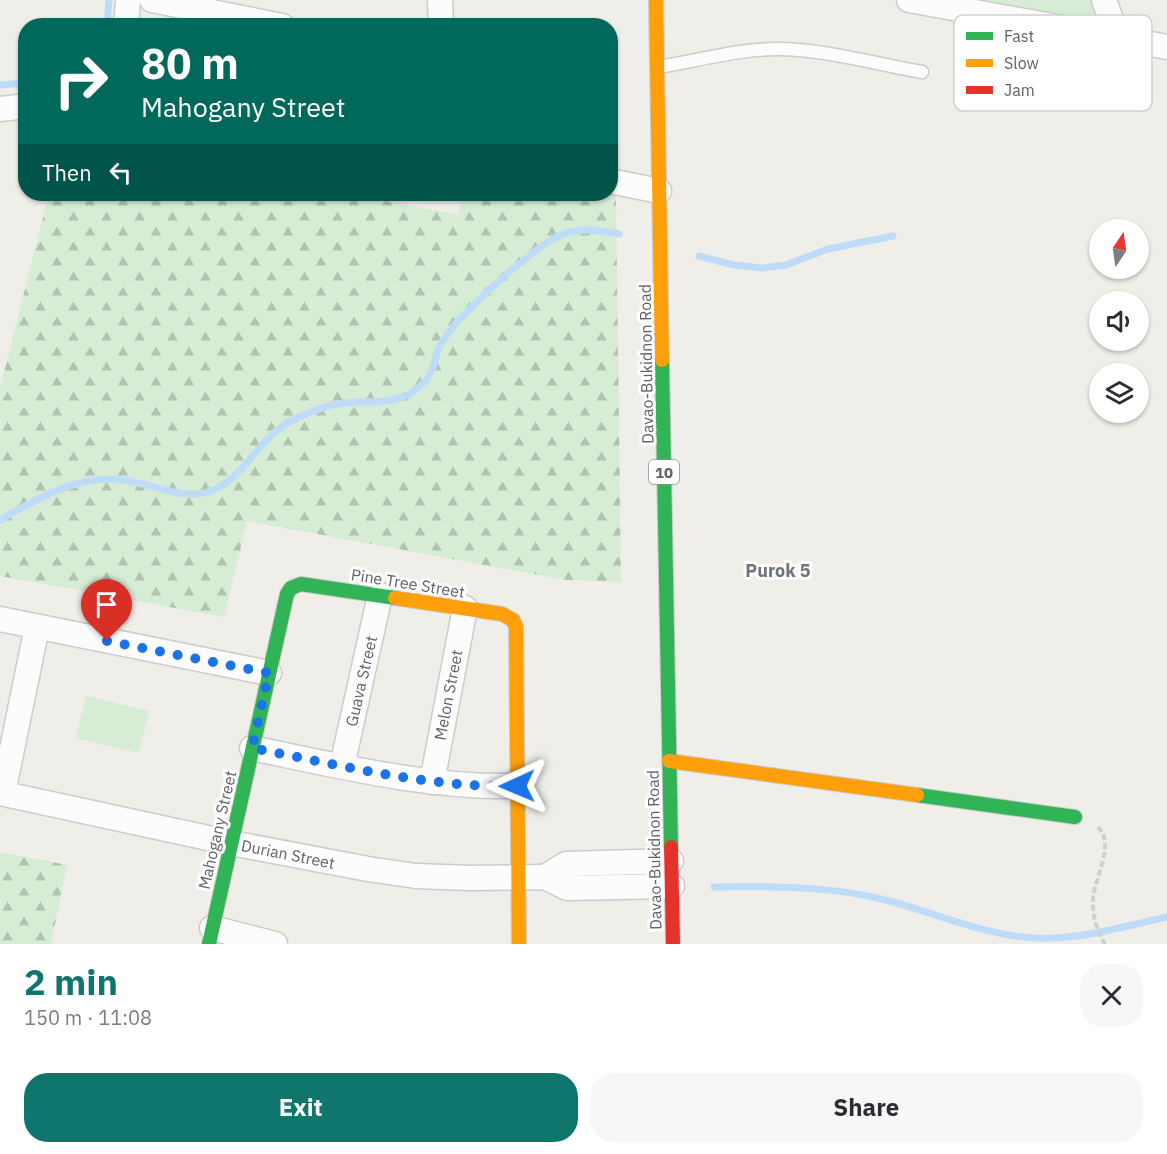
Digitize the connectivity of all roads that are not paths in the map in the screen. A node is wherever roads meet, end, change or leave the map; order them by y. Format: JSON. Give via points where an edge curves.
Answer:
{"nodes":[{"id":1,"x":129,"y":0,"type":"edge"},
{"id":2,"x":152,"y":0,"type":"edge"},
{"id":3,"x":441,"y":0,"type":"edge"},
{"id":4,"x":656,"y":0,"type":"edge"},
{"id":5,"x":909,"y":0,"type":"edge"},
{"id":6,"x":1104,"y":0,"type":"edge"},
{"id":7,"x":992,"y":15,"type":"edge"},
{"id":8,"x":1110,"y":15,"type":"edge"},
{"id":9,"x":127,"y":18,"type":"edge"},
{"id":10,"x":242,"y":18,"type":"edge"},
{"id":11,"x":441,"y":18,"type":"edge"},
{"id":12,"x":1152,"y":44,"type":"edge"},
{"id":13,"x":1167,"y":47,"type":"edge"},
{"id":14,"x":657,"y":67,"type":"junction"},
{"id":15,"x":922,"y":72,"type":"dead end"},
{"id":16,"x":18,"y":107,"type":"edge"},
{"id":17,"x":0,"y":110,"type":"edge"},
{"id":18,"x":618,"y":183,"type":"edge"},
{"id":19,"x":659,"y":191,"type":"junction"},
{"id":20,"x":296,"y":585,"type":"joint"},
{"id":21,"x":380,"y":595,"type":"junction"},
{"id":22,"x":465,"y":608,"type":"junction"},
{"id":23,"x":0,"y":619,"type":"edge"},
{"id":24,"x":37,"y":627,"type":"junction"},
{"id":25,"x":269,"y":673,"type":"junction"},
{"id":26,"x":252,"y":748,"type":"junction"},
{"id":27,"x":669,"y":761,"type":"junction"},
{"id":28,"x":342,"y":766,"type":"junction"},
{"id":29,"x":432,"y":782,"type":"junction"},
{"id":30,"x":517,"y":786,"type":"junction"},
{"id":31,"x":1,"y":793,"type":"edge"},
{"id":32,"x":1075,"y":817,"type":"road end"},
{"id":33,"x":231,"y":843,"type":"junction"},
{"id":34,"x":671,"y":861,"type":"junction"},
{"id":35,"x":545,"y":877,"type":"junction"},
{"id":36,"x":518,"y":878,"type":"junction"},
{"id":37,"x":672,"y":886,"type":"junction"},
{"id":38,"x":210,"y":936,"type":"edge"},
{"id":39,"x":275,"y":944,"type":"edge"},
{"id":40,"x":519,"y":944,"type":"edge"},
{"id":41,"x":673,"y":944,"type":"edge"}],
"edges":[{"from":1,"to":9,"type":"street"},
{"from":2,"to":10,"type":"street"},
{"from":3,"to":11,"type":"street"},
{"from":4,"to":14,"type":"main road","name":"Davao-Bukidnon Road","number":"10"},
{"from":5,"to":7,"type":"street"},
{"from":6,"to":8,"type":"street"},
{"from":12,"to":13,"type":"street"},
{"from":14,"to":15,"type":"lane","via":[[780,49]]},
{"from":14,"to":19,"type":"main road","name":"Davao-Bukidnon Road","number":"10"},
{"from":16,"to":17,"type":"street"},
{"from":18,"to":19,"type":"street"},
{"from":19,"to":27,"type":"main road","name":"Davao-Bukidnon Road","number":"10"},
{"from":20,"to":21,"type":"main road","name":"Pine Tree Street"},
{"from":20,"to":25,"type":"main road","name":"Mahogany Street","via":[[287,594]]},
{"from":21,"to":22,"type":"main road","name":"Pine Tree Street"},
{"from":21,"to":28,"type":"street","name":"Guava Street"},
{"from":22,"to":29,"type":"street","name":"Melon Street"},
{"from":22,"to":30,"type":"main road","name":"Pine Tree Street","via":[[502,614],[513,620],[516,627]]},
{"from":23,"to":24,"type":"street"},
{"from":24,"to":25,"type":"street"},
{"from":24,"to":31,"type":"street"},
{"from":25,"to":26,"type":"main road","name":"Mahogany Street"},
{"from":26,"to":28,"type":"street"},
{"from":26,"to":33,"type":"main road","name":"Mahogany Street"},
{"from":27,"to":32,"type":"main road"},
{"from":27,"to":34,"type":"main road","name":"Davao-Bukidnon Road","number":"10"},
{"from":28,"to":29,"type":"street"},
{"from":29,"to":30,"type":"street"},
{"from":30,"to":36,"type":"main road"},
{"from":31,"to":33,"type":"street","name":"Durian Street"},
{"from":33,"to":36,"type":"street","name":"Durian Street","via":[[416,876]]},
{"from":33,"to":38,"type":"main road","name":"Mahogany Street"},
{"from":34,"to":35,"type":"street","name":"Durian Street","via":[[566,864]]},
{"from":34,"to":37,"type":"main road","name":"Davao-Bukidnon Road","number":"10"},
{"from":35,"to":36,"type":"street","name":"Durian Street"},
{"from":35,"to":37,"type":"street","name":"Durian Street","via":[[567,888]]},
{"from":36,"to":40,"type":"main road"},
{"from":37,"to":41,"type":"main road","name":"Davao-Bukidnon Road","number":"10"},
{"from":38,"to":39,"type":"street"}]}
